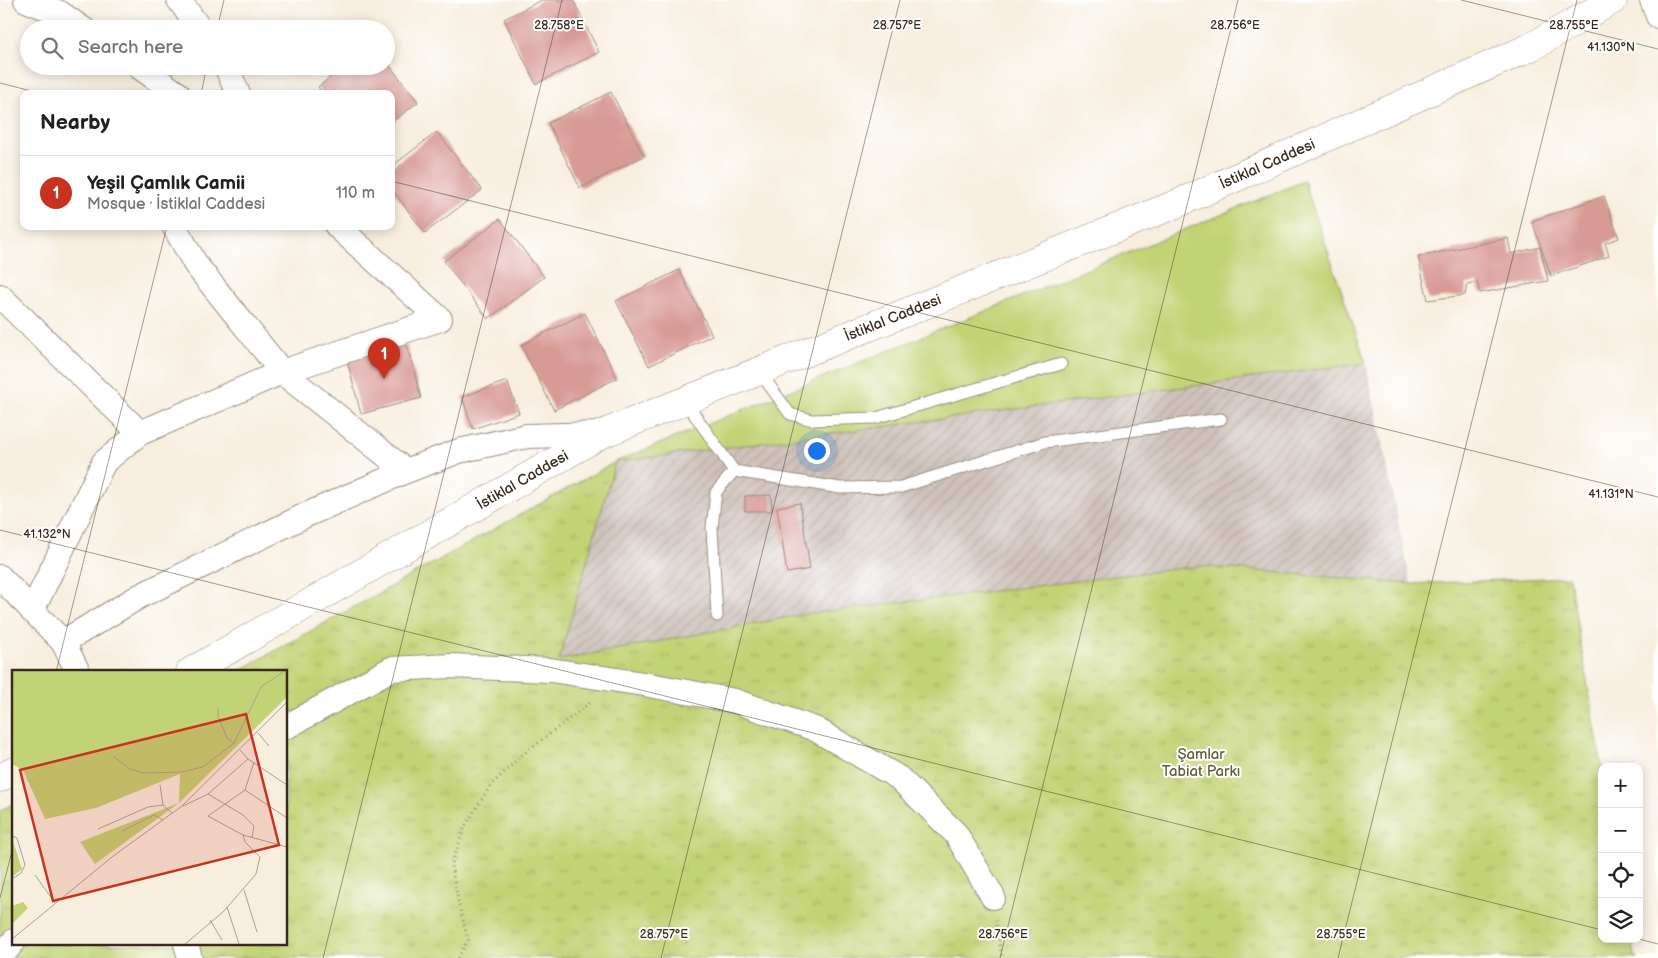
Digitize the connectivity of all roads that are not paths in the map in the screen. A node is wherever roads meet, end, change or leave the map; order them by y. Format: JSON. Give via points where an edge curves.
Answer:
{"nodes":[{"id":1,"x":26,"y":0,"type":"edge"},
{"id":2,"x":179,"y":0,"type":"edge"},
{"id":3,"x":1613,"y":0,"type":"edge"},
{"id":4,"x":1652,"y":0,"type":"edge"},
{"id":5,"x":1658,"y":16,"type":"edge"},
{"id":6,"x":70,"y":20,"type":"edge"},
{"id":7,"x":193,"y":20,"type":"edge"},
{"id":8,"x":151,"y":75,"type":"edge"},
{"id":9,"x":230,"y":75,"type":"edge"},
{"id":10,"x":172,"y":90,"type":"edge"},
{"id":11,"x":236,"y":90,"type":"edge"},
{"id":12,"x":176,"y":230,"type":"edge"},
{"id":13,"x":341,"y":230,"type":"edge"},
{"id":14,"x":0,"y":296,"type":"edge"},
{"id":15,"x":1061,"y":364,"type":"dead end"},
{"id":16,"x":759,"y":371,"type":"junction"},
{"id":17,"x":282,"y":372,"type":"junction"},
{"id":18,"x":685,"y":401,"type":"junction"},
{"id":19,"x":1221,"y":419,"type":"dead end"},
{"id":20,"x":140,"y":433,"type":"junction"},
{"id":21,"x":602,"y":434,"type":"junction"},
{"id":22,"x":406,"y":471,"type":"junction"},
{"id":23,"x":734,"y":471,"type":"junction"},
{"id":24,"x":0,"y":577,"type":"edge"},
{"id":25,"x":32,"y":611,"type":"junction"},
{"id":26,"x":717,"y":616,"type":"dead end"},
{"id":27,"x":64,"y":642,"type":"junction"},
{"id":28,"x":77,"y":670,"type":"edge"},
{"id":29,"x":193,"y":670,"type":"edge"},
{"id":30,"x":288,"y":726,"type":"edge"},
{"id":31,"x":12,"y":772,"type":"edge"},
{"id":32,"x":0,"y":778,"type":"edge"},
{"id":33,"x":993,"y":897,"type":"road end"},
{"id":34,"x":12,"y":944,"type":"edge"},
{"id":35,"x":0,"y":958,"type":"edge"}],
"edges":[{"from":1,"to":6,"type":"street"},
{"from":2,"to":7,"type":"street"},
{"from":3,"to":16,"type":"main road","name":"İstiklal Caddesi","via":[[1531,47],[1174,205]]},
{"from":4,"to":5,"type":"street"},
{"from":8,"to":10,"type":"street"},
{"from":9,"to":11,"type":"street"},
{"from":12,"to":17,"type":"street","via":[[196,264]]},
{"from":13,"to":17,"type":"street","via":[[440,319]]},
{"from":14,"to":20,"type":"street"},
{"from":15,"to":16,"type":"lane","via":[[876,418],[812,420],[790,414]]},
{"from":16,"to":18,"type":"main road","name":"İstiklal Caddesi"},
{"from":17,"to":20,"type":"street"},
{"from":17,"to":22,"type":"street"},
{"from":18,"to":21,"type":"main road","name":"İstiklal Caddesi"},
{"from":18,"to":23,"type":"lane"},
{"from":19,"to":23,"type":"lane","via":[[1045,442],[901,487],[840,488]]},
{"from":20,"to":25,"type":"street","via":[[104,462]]},
{"from":21,"to":22,"type":"street","via":[[527,436],[459,451]]},
{"from":21,"to":29,"type":"main road","name":"İstiklal Caddesi"},
{"from":22,"to":27,"type":"street","via":[[140,596]]},
{"from":23,"to":26,"type":"lane","via":[[716,492],[712,528]]},
{"from":24,"to":25,"type":"street"},
{"from":25,"to":27,"type":"street"},
{"from":27,"to":28,"type":"street"},
{"from":30,"to":33,"type":"street","via":[[391,669],[450,666],[550,670],[735,701],[815,729],[899,778],[956,834]]},
{"from":31,"to":32,"type":"main road"},
{"from":34,"to":35,"type":"street"}]}
